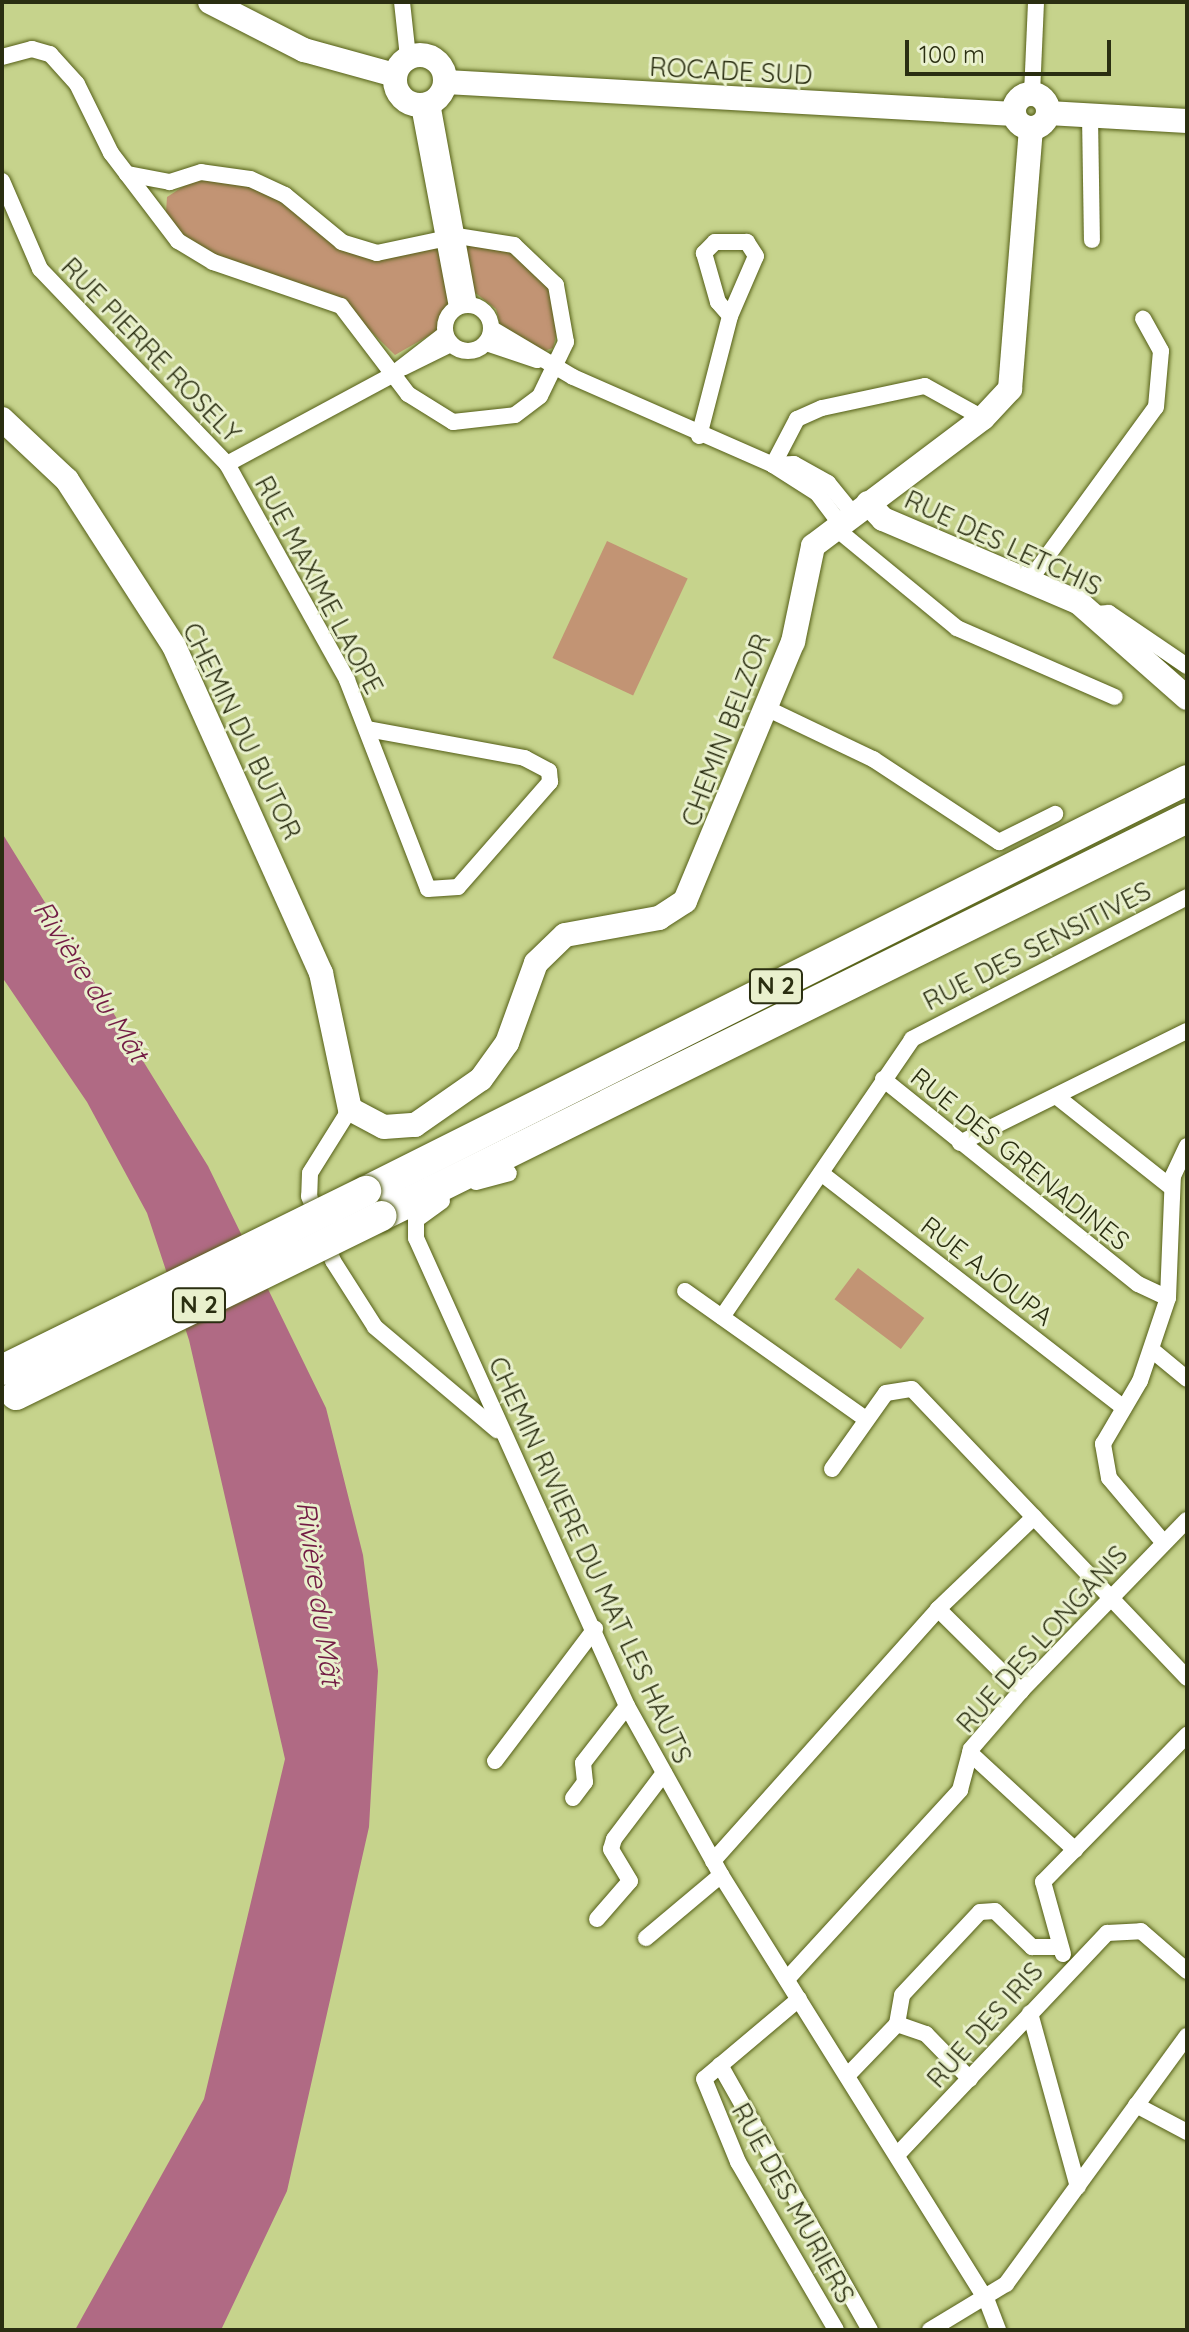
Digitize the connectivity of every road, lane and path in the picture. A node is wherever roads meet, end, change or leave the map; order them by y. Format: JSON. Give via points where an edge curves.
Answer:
{"nodes":[{"id":1,"x":210,"y":2,"type":"edge"},
{"id":2,"x":402,"y":2,"type":"edge"},
{"id":3,"x":1036,"y":2,"type":"edge"},
{"id":4,"x":2,"y":57,"type":"edge"},
{"id":5,"x":402,"y":66,"type":"junction"},
{"id":6,"x":446,"y":82,"type":"junction"},
{"id":7,"x":1032,"y":94,"type":"joint"},
{"id":8,"x":425,"y":104,"type":"junction"},
{"id":9,"x":1090,"y":116,"type":"junction"},
{"id":10,"x":1031,"y":119,"type":"junction"},
{"id":11,"x":1187,"y":121,"type":"edge"},
{"id":12,"x":127,"y":174,"type":"junction"},
{"id":13,"x":2,"y":181,"type":"edge"},
{"id":14,"x":170,"y":182,"type":"junction"},
{"id":15,"x":159,"y":215,"type":"junction"},
{"id":16,"x":451,"y":237,"type":"junction"},
{"id":17,"x":1092,"y":240,"type":"dead end"},
{"id":18,"x":463,"y":305,"type":"junction"},
{"id":19,"x":730,"y":316,"type":"junction"},
{"id":20,"x":1143,"y":319,"type":"dead end"},
{"id":21,"x":489,"y":336,"type":"junction"},
{"id":22,"x":448,"y":339,"type":"junction"},
{"id":23,"x":548,"y":363,"type":"junction"},
{"id":24,"x":398,"y":371,"type":"junction"},
{"id":25,"x":983,"y":418,"type":"junction"},
{"id":26,"x":2,"y":419,"type":"edge"},
{"id":27,"x":699,"y":436,"type":"junction"},
{"id":28,"x":227,"y":464,"type":"junction"},
{"id":29,"x":773,"y":465,"type":"junction"},
{"id":30,"x":848,"y":516,"type":"junction"},
{"id":31,"x":1029,"y":581,"type":"junction"},
{"id":32,"x":1095,"y":614,"type":"junction"},
{"id":33,"x":1187,"y":666,"type":"edge"},
{"id":34,"x":1115,"y":697,"type":"dead end"},
{"id":35,"x":1187,"y":698,"type":"edge"},
{"id":36,"x":766,"y":708,"type":"junction"},
{"id":37,"x":367,"y":729,"type":"junction"},
{"id":38,"x":1187,"y":780,"type":"edge"},
{"id":39,"x":1055,"y":814,"type":"dead end"},
{"id":40,"x":1187,"y":818,"type":"edge"},
{"id":41,"x":1187,"y":897,"type":"edge"},
{"id":42,"x":1187,"y":1031,"type":"edge"},
{"id":43,"x":883,"y":1079,"type":"junction"},
{"id":44,"x":1056,"y":1096,"type":"junction"},
{"id":45,"x":350,"y":1109,"type":"junction"},
{"id":46,"x":960,"y":1143,"type":"junction"},
{"id":47,"x":1187,"y":1146,"type":"edge"},
{"id":48,"x":509,"y":1173,"type":"dead end"},
{"id":49,"x":821,"y":1173,"type":"junction"},
{"id":50,"x":1172,"y":1188,"type":"junction"},
{"id":51,"x":374,"y":1203,"type":"junction"},
{"id":52,"x":1180,"y":1249,"type":"edge"},
{"id":53,"x":685,"y":1291,"type":"dead end"},
{"id":54,"x":1168,"y":1298,"type":"junction"},
{"id":55,"x":722,"y":1317,"type":"junction"},
{"id":56,"x":1152,"y":1350,"type":"junction"},
{"id":57,"x":1187,"y":1379,"type":"edge"},
{"id":58,"x":7,"y":1389,"type":"edge"},
{"id":59,"x":1124,"y":1408,"type":"junction"},
{"id":60,"x":863,"y":1417,"type":"junction"},
{"id":61,"x":498,"y":1431,"type":"junction"},
{"id":62,"x":832,"y":1469,"type":"dead end"},
{"id":63,"x":1034,"y":1517,"type":"junction"},
{"id":64,"x":1187,"y":1520,"type":"edge"},
{"id":65,"x":1164,"y":1543,"type":"junction"},
{"id":66,"x":1112,"y":1596,"type":"junction"},
{"id":67,"x":938,"y":1609,"type":"junction"},
{"id":68,"x":595,"y":1629,"type":"junction"},
{"id":69,"x":1187,"y":1678,"type":"edge"},
{"id":70,"x":1021,"y":1691,"type":"junction"},
{"id":71,"x":627,"y":1706,"type":"junction"},
{"id":72,"x":1187,"y":1735,"type":"edge"},
{"id":73,"x":970,"y":1753,"type":"junction"},
{"id":74,"x":495,"y":1761,"type":"dead end"},
{"id":75,"x":664,"y":1773,"type":"junction"},
{"id":76,"x":573,"y":1798,"type":"dead end"},
{"id":77,"x":1075,"y":1850,"type":"junction"},
{"id":78,"x":717,"y":1868,"type":"junction"},
{"id":79,"x":597,"y":1919,"type":"dead end"},
{"id":80,"x":646,"y":1938,"type":"dead end"},
{"id":81,"x":1060,"y":1947,"type":"junction"},
{"id":82,"x":1068,"y":1970,"type":"junction"},
{"id":83,"x":1187,"y":1971,"type":"edge"},
{"id":84,"x":788,"y":1978,"type":"junction"},
{"id":85,"x":799,"y":1999,"type":"junction"},
{"id":86,"x":1030,"y":2013,"type":"junction"},
{"id":87,"x":897,"y":2024,"type":"junction"},
{"id":88,"x":1186,"y":2039,"type":"edge"},
{"id":89,"x":720,"y":2065,"type":"junction"},
{"id":90,"x":847,"y":2076,"type":"junction"},
{"id":91,"x":970,"y":2079,"type":"junction"},
{"id":92,"x":1136,"y":2105,"type":"junction"},
{"id":93,"x":1187,"y":2132,"type":"edge"},
{"id":94,"x":897,"y":2155,"type":"junction"},
{"id":95,"x":1078,"y":2187,"type":"junction"},
{"id":96,"x":987,"y":2301,"type":"junction"},
{"id":97,"x":836,"y":2330,"type":"edge"},
{"id":98,"x":870,"y":2330,"type":"edge"},
{"id":99,"x":930,"y":2330,"type":"edge"},
{"id":100,"x":998,"y":2330,"type":"edge"}],
"edges":[{"from":1,"to":5,"type":"street","via":[[304,50]]},
{"from":2,"to":5,"type":"street"},
{"from":3,"to":7,"type":"street"},
{"from":4,"to":12,"type":"street","via":[[32,49],[65,67]]},
{"from":5,"to":6,"type":"street","via":[[437,61]]},
{"from":5,"to":8,"type":"street","via":[[403,99]]},
{"from":6,"to":8,"type":"street"},
{"from":6,"to":10,"type":"street","name":"ROCADE SUD"},
{"from":7,"to":10,"type":"street","via":[[1018,100]]},
{"from":8,"to":16,"type":"street"},
{"from":9,"to":10,"type":"street","name":"ROCADE SUD"},
{"from":9,"to":11,"type":"street","name":"ROCADE SUD"},
{"from":9,"to":17,"type":"street"},
{"from":10,"to":25,"type":"street","name":"CHEMIN BELZOR","via":[[1015,370],[1000,404]]},
{"from":12,"to":14,"type":"street"},
{"from":12,"to":15,"type":"street"},
{"from":13,"to":28,"type":"street","name":"RUE PIERRE ROSELY","via":[[40,269]]},
{"from":14,"to":15,"type":"street"},
{"from":14,"to":16,"type":"street","via":[[201,172],[250,179],[360,249],[401,253]]},
{"from":15,"to":24,"type":"street","via":[[192,253],[341,306]]},
{"from":16,"to":18,"type":"street"},
{"from":16,"to":23,"type":"street","via":[[514,245],[556,285],[566,342]]},
{"from":18,"to":21,"type":"street","via":[[488,315]]},
{"from":18,"to":22,"type":"street"},
{"from":19,"to":19,"type":"street","via":[[756,256],[747,242],[715,242],[705,250],[718,302]]},
{"from":19,"to":27,"type":"street"},
{"from":20,"to":31,"type":"street","via":[[1161,351],[1156,407]]},
{"from":21,"to":22,"type":"street","via":[[473,351]]},
{"from":21,"to":23,"type":"street"},
{"from":22,"to":24,"type":"street"},
{"from":23,"to":24,"type":"street","via":[[540,396],[484,424],[453,422],[427,409]]},
{"from":23,"to":27,"type":"street"},
{"from":24,"to":28,"type":"street"},
{"from":25,"to":29,"type":"street","via":[[925,386],[822,408],[797,419]]},
{"from":25,"to":30,"type":"street","name":"CHEMIN BELZOR"},
{"from":26,"to":45,"type":"street","name":"CHEMIN DU BUTOR","via":[[67,480],[174,646],[321,973]]},
{"from":27,"to":29,"type":"street"},
{"from":28,"to":37,"type":"street","name":"RUE MAXIME LAOPE"},
{"from":29,"to":30,"type":"street"},
{"from":30,"to":31,"type":"street","name":"RUE DES LETCHIS","via":[[883,519]]},
{"from":30,"to":34,"type":"street","via":[[957,628]]},
{"from":30,"to":36,"type":"street","name":"CHEMIN BELZOR","via":[[809,556],[793,642]]},
{"from":31,"to":32,"type":"street","name":"RUE DES LETCHIS"},
{"from":32,"to":33,"type":"street","via":[[1109,613]]},
{"from":32,"to":35,"type":"street","name":"RUE DES LETCHIS"},
{"from":36,"to":39,"type":"street","via":[[873,759],[999,842]]},
{"from":36,"to":45,"type":"street","name":"CHEMIN BELZOR","via":[[705,865],[678,908],[647,921],[572,931],[548,949],[507,1043],[481,1079],[430,1120],[384,1127]]},
{"from":37,"to":37,"type":"street","name":"RUE MAXIME LAOPE","via":[[419,877],[435,893],[458,887],[550,782],[549,771],[525,758]]},
{"from":38,"to":51,"type":"highway","number":"N 2"},
{"from":40,"to":51,"type":"highway","number":"N 2"},
{"from":41,"to":43,"type":"street","name":"RUE DES SENSITIVES","via":[[928,1027]]},
{"from":42,"to":44,"type":"street"},
{"from":43,"to":46,"type":"street","name":"RUE DES GRENADINES"},
{"from":43,"to":49,"type":"street","name":"RUE DES GRENADINES"},
{"from":44,"to":46,"type":"street"},
{"from":44,"to":50,"type":"street"},
{"from":45,"to":61,"type":"street","via":[[310,1173],[309,1196],[333,1261],[375,1327]]},
{"from":46,"to":54,"type":"street","name":"RUE DES GRENADINES","via":[[1138,1284]]},
{"from":47,"to":50,"type":"street"},
{"from":48,"to":61,"type":"street","name":"CHEMIN RIVIERE DU MAT LES HAUTS","via":[[481,1179],[416,1220],[416,1238]]},
{"from":49,"to":55,"type":"street","name":"RUE DES GRENADINES"},
{"from":49,"to":59,"type":"street","name":"RUE AJOUPA"},
{"from":50,"to":52,"type":"street"},
{"from":51,"to":58,"type":"highway","number":"N 2","bridge":true},
{"from":52,"to":54,"type":"street"},
{"from":53,"to":55,"type":"street"},
{"from":54,"to":56,"type":"street"},
{"from":55,"to":60,"type":"street"},
{"from":56,"to":57,"type":"street"},
{"from":56,"to":59,"type":"street"},
{"from":59,"to":65,"type":"street","via":[[1103,1444],[1102,1463]]},
{"from":60,"to":62,"type":"street"},
{"from":60,"to":63,"type":"street","via":[[886,1393],[912,1389]]},
{"from":61,"to":68,"type":"street","name":"CHEMIN RIVIERE DU MAT LES HAUTS"},
{"from":63,"to":66,"type":"street"},
{"from":63,"to":67,"type":"street"},
{"from":64,"to":65,"type":"street","name":"RUE DES LONGANIS"},
{"from":65,"to":66,"type":"street","name":"RUE DES LONGANIS"},
{"from":66,"to":69,"type":"street"},
{"from":66,"to":70,"type":"street","name":"RUE DES LONGANIS"},
{"from":67,"to":70,"type":"street"},
{"from":67,"to":78,"type":"street"},
{"from":68,"to":71,"type":"street","name":"CHEMIN RIVIERE DU MAT LES HAUTS"},
{"from":68,"to":74,"type":"street"},
{"from":70,"to":73,"type":"street","name":"RUE DES LONGANIS"},
{"from":71,"to":75,"type":"street","name":"CHEMIN RIVIERE DU MAT LES HAUTS"},
{"from":71,"to":76,"type":"street","via":[[583,1763],[585,1782]]},
{"from":72,"to":77,"type":"street","name":"RUE DES IRIS"},
{"from":73,"to":77,"type":"street"},
{"from":73,"to":84,"type":"street","name":"RUE DES LONGANIS","via":[[960,1790]]},
{"from":75,"to":78,"type":"street","name":"CHEMIN RIVIERE DU MAT LES HAUTS"},
{"from":75,"to":79,"type":"street","via":[[614,1839],[614,1857],[630,1881]]},
{"from":77,"to":81,"type":"street","name":"RUE DES IRIS","via":[[1041,1891]]},
{"from":78,"to":80,"type":"street"},
{"from":78,"to":84,"type":"street","name":"CHEMIN RIVIERE DU MAT LES HAUTS"},
{"from":81,"to":82,"type":"street","name":"RUE DES IRIS"},
{"from":81,"to":87,"type":"street","via":[[1032,1947],[995,1911],[980,1912],[902,1995]]},
{"from":82,"to":83,"type":"street","via":[[1107,1933],[1125,1929],[1141,1931]]},
{"from":82,"to":86,"type":"street","name":"RUE DES IRIS"},
{"from":84,"to":85,"type":"street","name":"CHEMIN RIVIERE DU MAT LES HAUTS"},
{"from":85,"to":89,"type":"street"},
{"from":85,"to":90,"type":"street","name":"CHEMIN RIVIERE DU MAT LES HAUTS"},
{"from":86,"to":91,"type":"street","name":"RUE DES IRIS"},
{"from":86,"to":95,"type":"street"},
{"from":87,"to":90,"type":"street"},
{"from":87,"to":91,"type":"street","via":[[926,2034]]},
{"from":88,"to":92,"type":"street"},
{"from":89,"to":97,"type":"street","name":"RUE DES MURIERS","via":[[704,2079],[706,2092]]},
{"from":89,"to":98,"type":"street"},
{"from":90,"to":94,"type":"street","name":"CHEMIN RIVIERE DU MAT LES HAUTS"},
{"from":91,"to":94,"type":"street","name":"RUE DES IRIS"},
{"from":92,"to":93,"type":"street"},
{"from":92,"to":95,"type":"street"},
{"from":94,"to":96,"type":"street","name":"CHEMIN RIVIERE DU MAT LES HAUTS"},
{"from":95,"to":96,"type":"street"},
{"from":96,"to":99,"type":"street"},
{"from":96,"to":100,"type":"street","name":"CHEMIN RIVIERE DU MAT LES HAUTS"}]}
